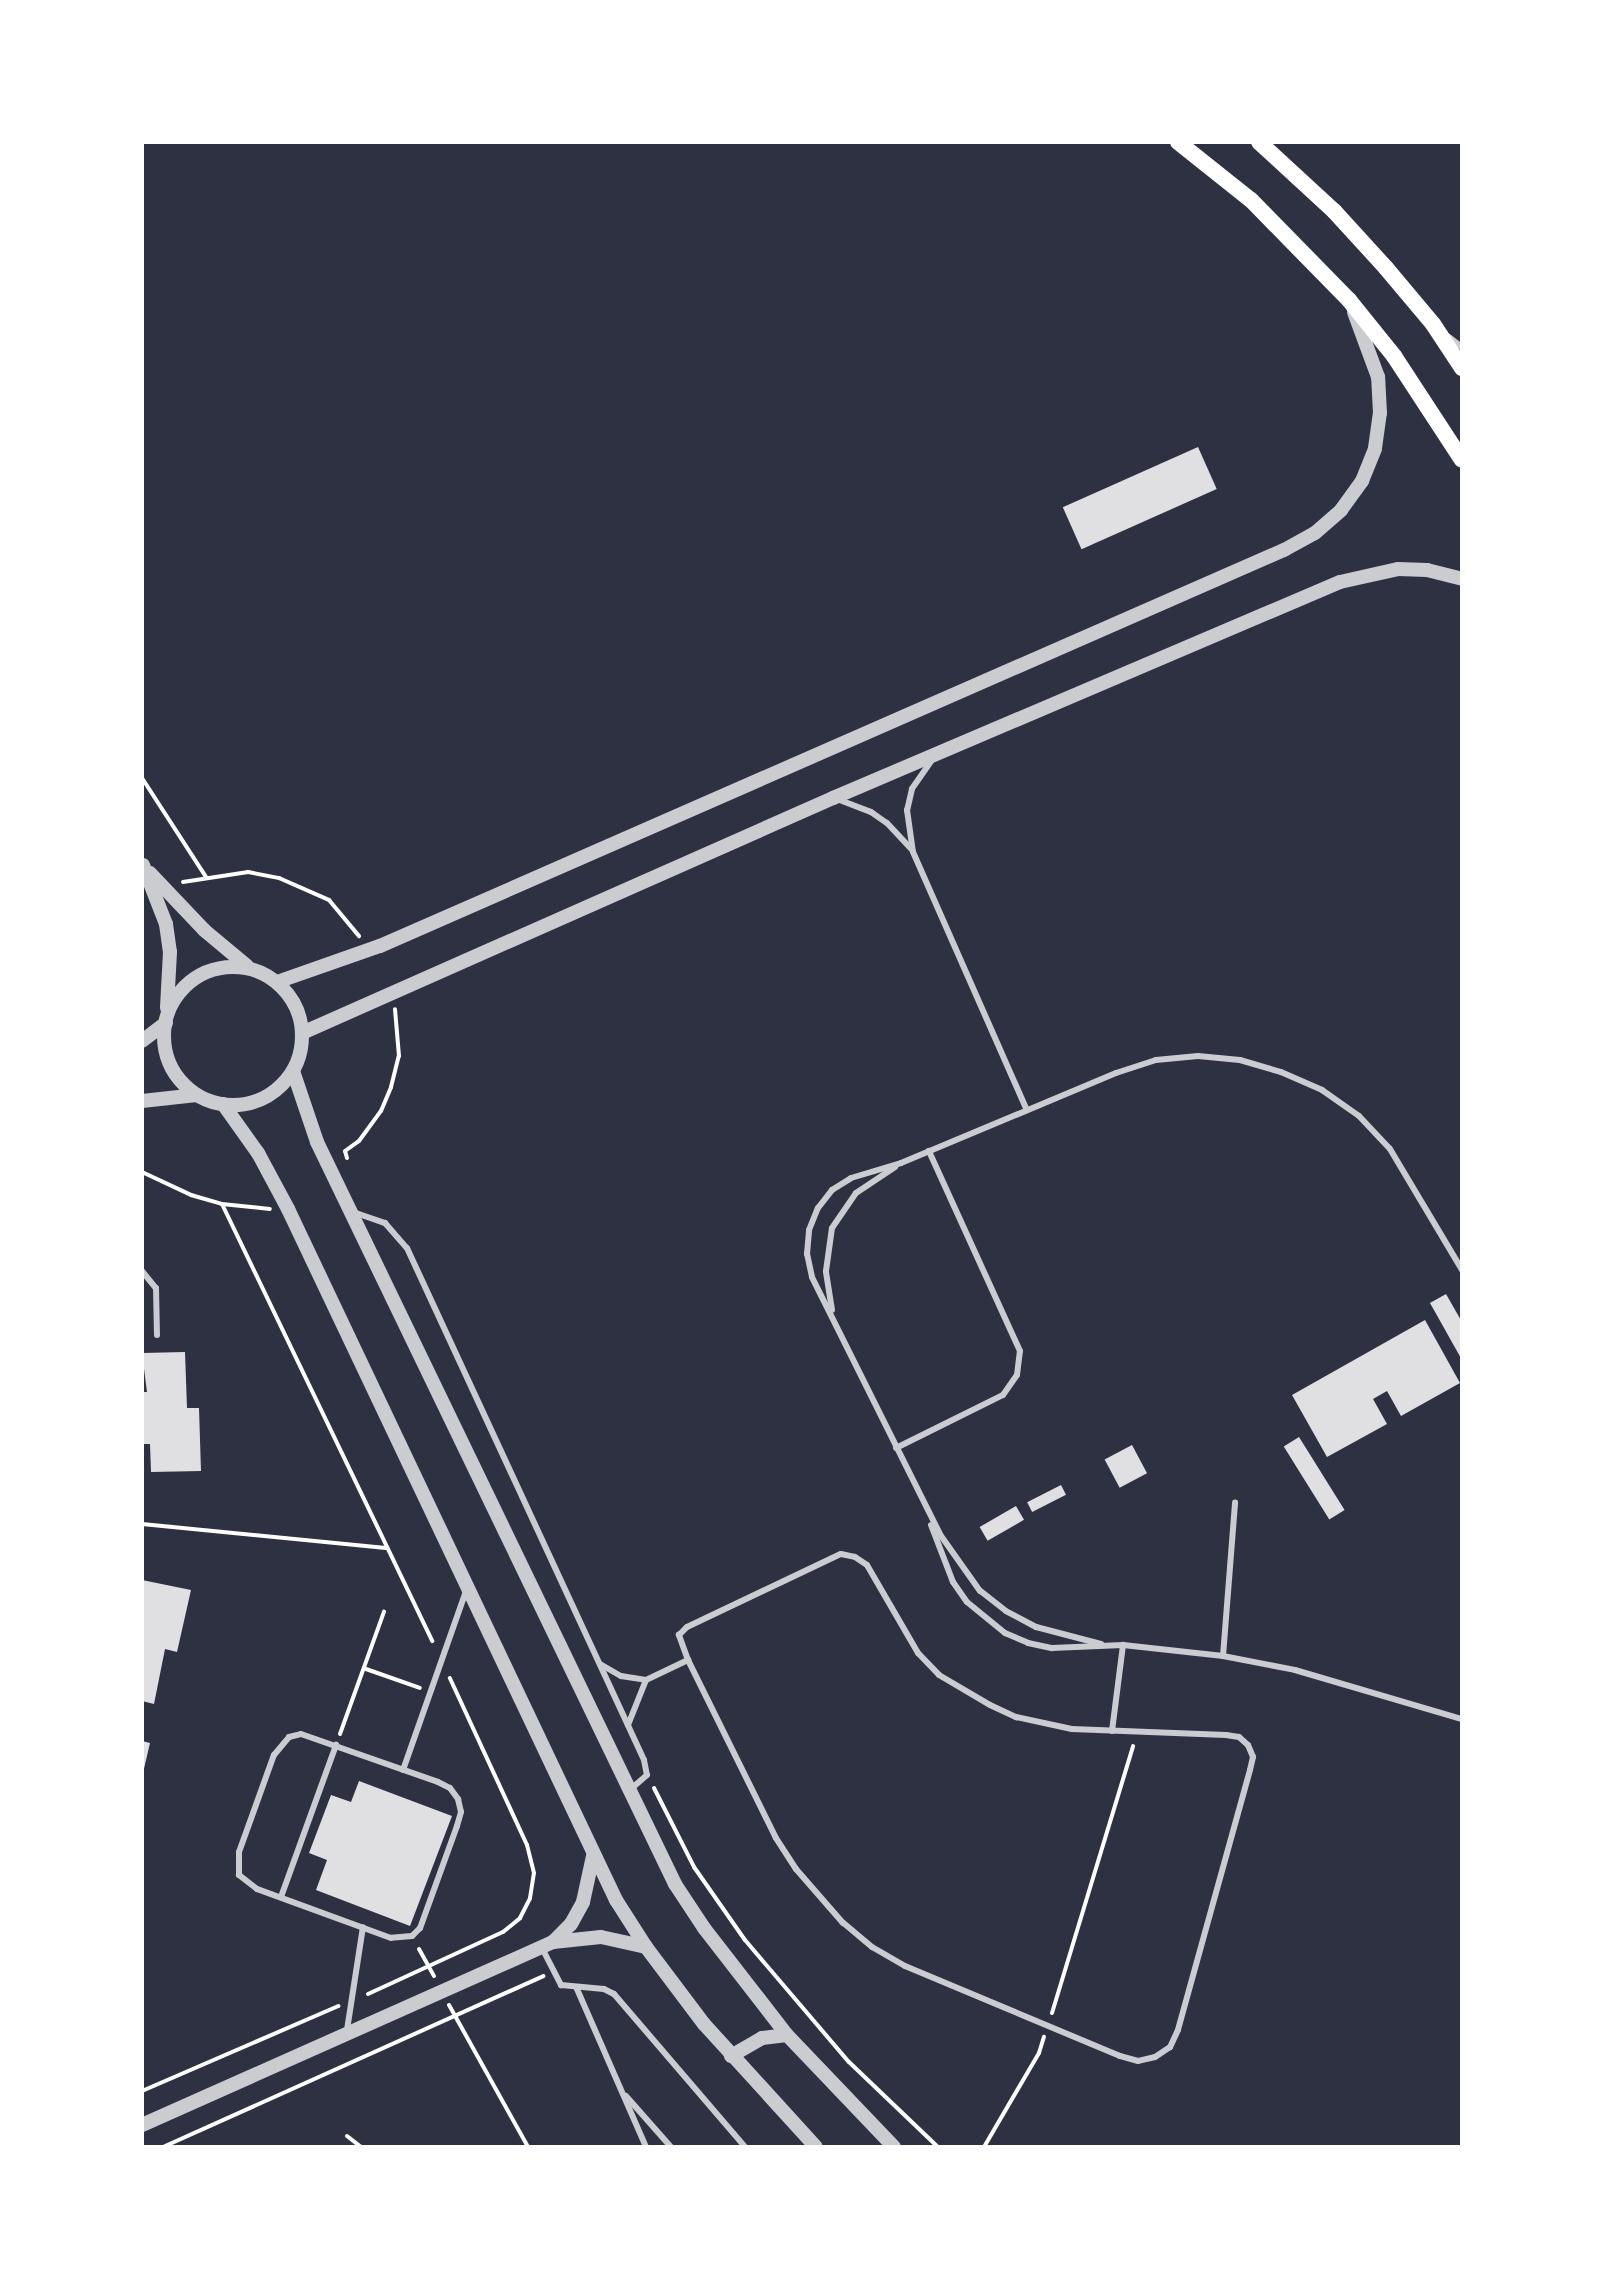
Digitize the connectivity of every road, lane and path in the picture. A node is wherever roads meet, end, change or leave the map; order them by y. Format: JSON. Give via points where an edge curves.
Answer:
{"nodes":[{"id":1,"x":1178,"y":142,"type":"edge"},
{"id":2,"x":1259,"y":142,"type":"edge"},
{"id":3,"x":1349,"y":300,"type":"junction"},
{"id":4,"x":1433,"y":324,"type":"junction"},
{"id":5,"x":1462,"y":347,"type":"edge"},
{"id":6,"x":1462,"y":368,"type":"edge"},
{"id":7,"x":1462,"y":460,"type":"edge"},
{"id":8,"x":1462,"y":579,"type":"edge"},
{"id":9,"x":937,"y":755,"type":"junction"},
{"id":10,"x":142,"y":778,"type":"edge"},
{"id":11,"x":833,"y":798,"type":"junction"},
{"id":12,"x":913,"y":852,"type":"junction"},
{"id":13,"x":142,"y":864,"type":"edge"},
{"id":14,"x":206,"y":877,"type":"junction"},
{"id":15,"x":166,"y":890,"type":"junction"},
{"id":16,"x":380,"y":946,"type":"junction"},
{"id":17,"x":247,"y":966,"type":"junction"},
{"id":18,"x":277,"y":982,"type":"junction"},
{"id":19,"x":389,"y":992,"type":"junction"},
{"id":20,"x":166,"y":1017,"type":"junction"},
{"id":21,"x":302,"y":1033,"type":"junction"},
{"id":22,"x":142,"y":1041,"type":"edge"},
{"id":23,"x":293,"y":1071,"type":"junction"},
{"id":24,"x":197,"y":1095,"type":"junction"},
{"id":25,"x":142,"y":1101,"type":"edge"},
{"id":26,"x":223,"y":1104,"type":"junction"},
{"id":27,"x":1027,"y":1110,"type":"junction"},
{"id":28,"x":929,"y":1151,"type":"junction"},
{"id":29,"x":901,"y":1163,"type":"junction"},
{"id":30,"x":142,"y":1172,"type":"edge"},
{"id":31,"x":331,"y":1172,"type":"junction"},
{"id":32,"x":222,"y":1204,"type":"junction"},
{"id":33,"x":288,"y":1209,"type":"junction"},
{"id":34,"x":350,"y":1212,"type":"junction"},
{"id":35,"x":1462,"y":1270,"type":"edge"},
{"id":36,"x":142,"y":1271,"type":"edge"},
{"id":37,"x":833,"y":1315,"type":"junction"},
{"id":38,"x":157,"y":1335,"type":"dead end"},
{"id":39,"x":896,"y":1448,"type":"junction"},
{"id":40,"x":1235,"y":1502,"type":"dead end"},
{"id":41,"x":925,"y":1510,"type":"junction"},
{"id":42,"x":142,"y":1524,"type":"edge"},
{"id":43,"x":386,"y":1548,"type":"junction"},
{"id":44,"x":467,"y":1588,"type":"junction"},
{"id":45,"x":384,"y":1612,"type":"dead end"},
{"id":46,"x":1101,"y":1644,"type":"junction"},
{"id":47,"x":1123,"y":1645,"type":"junction"},
{"id":48,"x":1223,"y":1656,"type":"junction"},
{"id":49,"x":441,"y":1660,"type":"junction"},
{"id":50,"x":688,"y":1660,"type":"junction"},
{"id":51,"x":599,"y":1663,"type":"junction"},
{"id":52,"x":366,"y":1669,"type":"junction"},
{"id":53,"x":646,"y":1680,"type":"junction"},
{"id":54,"x":431,"y":1691,"type":"junction"},
{"id":55,"x":1462,"y":1719,"type":"edge"},
{"id":56,"x":628,"y":1725,"type":"junction"},
{"id":57,"x":1112,"y":1731,"type":"junction"},
{"id":58,"x":1137,"y":1733,"type":"junction"},
{"id":59,"x":336,"y":1745,"type":"junction"},
{"id":60,"x":403,"y":1770,"type":"junction"},
{"id":61,"x":647,"y":1775,"type":"junction"},
{"id":62,"x":628,"y":1791,"type":"junction"},
{"id":63,"x":593,"y":1855,"type":"junction"},
{"id":64,"x":281,"y":1897,"type":"junction"},
{"id":65,"x":363,"y":1927,"type":"junction"},
{"id":66,"x":412,"y":1936,"type":"junction"},
{"id":67,"x":548,"y":1945,"type":"junction"},
{"id":68,"x":646,"y":1947,"type":"junction"},
{"id":69,"x":428,"y":1966,"type":"junction"},
{"id":70,"x":552,"y":1972,"type":"junction"},
{"id":71,"x":577,"y":1989,"type":"junction"},
{"id":72,"x":441,"y":1991,"type":"junction"},
{"id":73,"x":352,"y":2001,"type":"junction"},
{"id":74,"x":455,"y":2018,"type":"junction"},
{"id":75,"x":1048,"y":2025,"type":"junction"},
{"id":76,"x":347,"y":2032,"type":"junction"},
{"id":77,"x":787,"y":2035,"type":"junction"},
{"id":78,"x":731,"y":2056,"type":"junction"},
{"id":79,"x":142,"y":2091,"type":"edge"},
{"id":80,"x":622,"y":2091,"type":"junction"},
{"id":81,"x":142,"y":2125,"type":"edge"},
{"id":82,"x":347,"y":2136,"type":"dead end"},
{"id":83,"x":163,"y":2147,"type":"edge"},
{"id":84,"x":361,"y":2147,"type":"edge"},
{"id":85,"x":528,"y":2147,"type":"edge"},
{"id":86,"x":646,"y":2147,"type":"edge"},
{"id":87,"x":671,"y":2147,"type":"edge"},
{"id":88,"x":745,"y":2147,"type":"edge"},
{"id":89,"x":816,"y":2147,"type":"edge"},
{"id":90,"x":894,"y":2147,"type":"edge"},
{"id":91,"x":938,"y":2147,"type":"edge"},
{"id":92,"x":984,"y":2147,"type":"edge"}],
"edges":[{"from":1,"to":3,"type":"main road","via":[[1251,200]]},
{"from":2,"to":4,"type":"main road","via":[[1334,211]]},
{"from":3,"to":7,"type":"main road","via":[[1394,356]]},
{"from":3,"to":16,"type":"street","via":[[1378,377],[1375,448],[1362,481],[1315,533]]},
{"from":4,"to":5,"type":"lane"},
{"from":4,"to":6,"type":"main road"},
{"from":8,"to":9,"type":"street","via":[[1398,569],[1340,582]]},
{"from":9,"to":11,"type":"street"},
{"from":9,"to":12,"type":"lane","via":[[922,770],[907,810]]},
{"from":10,"to":14,"type":"path"},
{"from":11,"to":12,"type":"lane","via":[[871,812]]},
{"from":11,"to":19,"type":"street"},
{"from":12,"to":27,"type":"lane"},
{"from":13,"to":15,"type":"street"},
{"from":13,"to":20,"type":"street","via":[[161,909],[170,952]]},
{"from":14,"to":15,"type":"path"},
{"from":14,"to":16,"type":"path","via":[[248,872],[307,888],[329,900],[360,937],[373,931]]},
{"from":15,"to":17,"type":"street"},
{"from":16,"to":18,"type":"street"},
{"from":17,"to":18,"type":"street"},
{"from":17,"to":20,"type":"street","via":[[199,975],[181,991]]},
{"from":18,"to":21,"type":"street","via":[[290,997]]},
{"from":19,"to":21,"type":"street"},
{"from":19,"to":31,"type":"path","via":[[397,1016],[399,1056],[391,1087],[381,1111],[345,1151],[350,1164]]},
{"from":20,"to":22,"type":"street"},
{"from":20,"to":24,"type":"street","via":[[170,1063]]},
{"from":21,"to":23,"type":"street"},
{"from":23,"to":26,"type":"street","via":[[263,1099]]},
{"from":23,"to":31,"type":"street"},
{"from":24,"to":25,"type":"street"},
{"from":24,"to":26,"type":"street"},
{"from":26,"to":33,"type":"street"},
{"from":27,"to":28,"type":"lane"},
{"from":27,"to":35,"type":"lane","via":[[1156,1060],[1240,1060],[1281,1072],[1322,1090],[1359,1116],[1390,1149]]},
{"from":28,"to":29,"type":"lane"},
{"from":28,"to":39,"type":"lane","via":[[1020,1351],[1017,1375],[1003,1395]]},
{"from":29,"to":37,"type":"lane","via":[[856,1193],[832,1228],[826,1271]]},
{"from":29,"to":37,"type":"lane","via":[[851,1178],[818,1208],[807,1254],[812,1277]]},
{"from":30,"to":32,"type":"path"},
{"from":31,"to":34,"type":"street"},
{"from":32,"to":33,"type":"path"},
{"from":32,"to":43,"type":"path"},
{"from":33,"to":44,"type":"street"},
{"from":34,"to":51,"type":"lane","via":[[385,1223],[402,1238]]},
{"from":34,"to":62,"type":"street"},
{"from":36,"to":38,"type":"lane","via":[[156,1288]]},
{"from":37,"to":39,"type":"lane"},
{"from":39,"to":41,"type":"lane"},
{"from":40,"to":48,"type":"lane"},
{"from":41,"to":46,"type":"lane","via":[[964,1572],[1006,1611],[1036,1627]]},
{"from":41,"to":46,"type":"lane","via":[[953,1582],[985,1620],[1040,1646]]},
{"from":42,"to":43,"type":"path"},
{"from":43,"to":49,"type":"path"},
{"from":44,"to":49,"type":"lane"},
{"from":44,"to":63,"type":"street"},
{"from":45,"to":52,"type":"path"},
{"from":46,"to":47,"type":"lane"},
{"from":47,"to":48,"type":"lane"},
{"from":47,"to":57,"type":"lane"},
{"from":48,"to":55,"type":"lane","via":[[1295,1670]]},
{"from":49,"to":54,"type":"lane"},
{"from":49,"to":69,"type":"path","via":[[527,1845],[534,1873],[526,1909],[512,1926]]},
{"from":50,"to":53,"type":"lane"},
{"from":50,"to":57,"type":"lane","via":[[679,1641],[682,1630],[841,1554],[867,1565],[918,1653],[964,1693],[1043,1724]]},
{"from":50,"to":75,"type":"lane","via":[[776,1838],[843,1923],[905,1966]]},
{"from":51,"to":53,"type":"lane","via":[[621,1676]]},
{"from":51,"to":56,"type":"lane"},
{"from":52,"to":54,"type":"path"},
{"from":52,"to":59,"type":"path"},
{"from":53,"to":56,"type":"lane"},
{"from":54,"to":60,"type":"lane"},
{"from":56,"to":61,"type":"lane"},
{"from":57,"to":58,"type":"lane"},
{"from":58,"to":75,"type":"path"},
{"from":58,"to":75,"type":"lane","via":[[1239,1737],[1253,1757],[1178,2030],[1163,2052],[1138,2061]]},
{"from":59,"to":60,"type":"lane"},
{"from":59,"to":64,"type":"lane"},
{"from":59,"to":64,"type":"lane","via":[[301,1734],[280,1745],[239,1852],[236,1863],[247,1884]]},
{"from":60,"to":66,"type":"lane","via":[[450,1788],[461,1812],[420,1928]]},
{"from":61,"to":62,"type":"lane"},
{"from":61,"to":91,"type":"path","via":[[694,1867],[745,1940],[849,2062]]},
{"from":62,"to":77,"type":"street","via":[[697,1917]]},
{"from":63,"to":67,"type":"street","via":[[583,1902],[571,1924]]},
{"from":63,"to":68,"type":"street"},
{"from":64,"to":65,"type":"lane"},
{"from":65,"to":66,"type":"lane","via":[[391,1938]]},
{"from":65,"to":73,"type":"lane"},
{"from":66,"to":69,"type":"path"},
{"from":67,"to":68,"type":"street","via":[[601,1937]]},
{"from":67,"to":70,"type":"lane"},
{"from":67,"to":72,"type":"street"},
{"from":68,"to":78,"type":"street"},
{"from":69,"to":72,"type":"path"},
{"from":69,"to":73,"type":"path"},
{"from":70,"to":71,"type":"lane","via":[[561,1985]]},
{"from":70,"to":74,"type":"path"},
{"from":71,"to":80,"type":"lane"},
{"from":71,"to":88,"type":"lane","via":[[614,1994]]},
{"from":72,"to":74,"type":"path"},
{"from":72,"to":76,"type":"street"},
{"from":73,"to":76,"type":"lane"},
{"from":73,"to":79,"type":"path"},
{"from":74,"to":83,"type":"path"},
{"from":74,"to":85,"type":"path"},
{"from":75,"to":92,"type":"path","via":[[1039,2053]]},
{"from":76,"to":81,"type":"street"},
{"from":77,"to":78,"type":"street","via":[[751,2042]]},
{"from":77,"to":90,"type":"street"},
{"from":78,"to":89,"type":"street"},
{"from":80,"to":86,"type":"lane"},
{"from":80,"to":87,"type":"lane"},
{"from":82,"to":84,"type":"path"}]}
